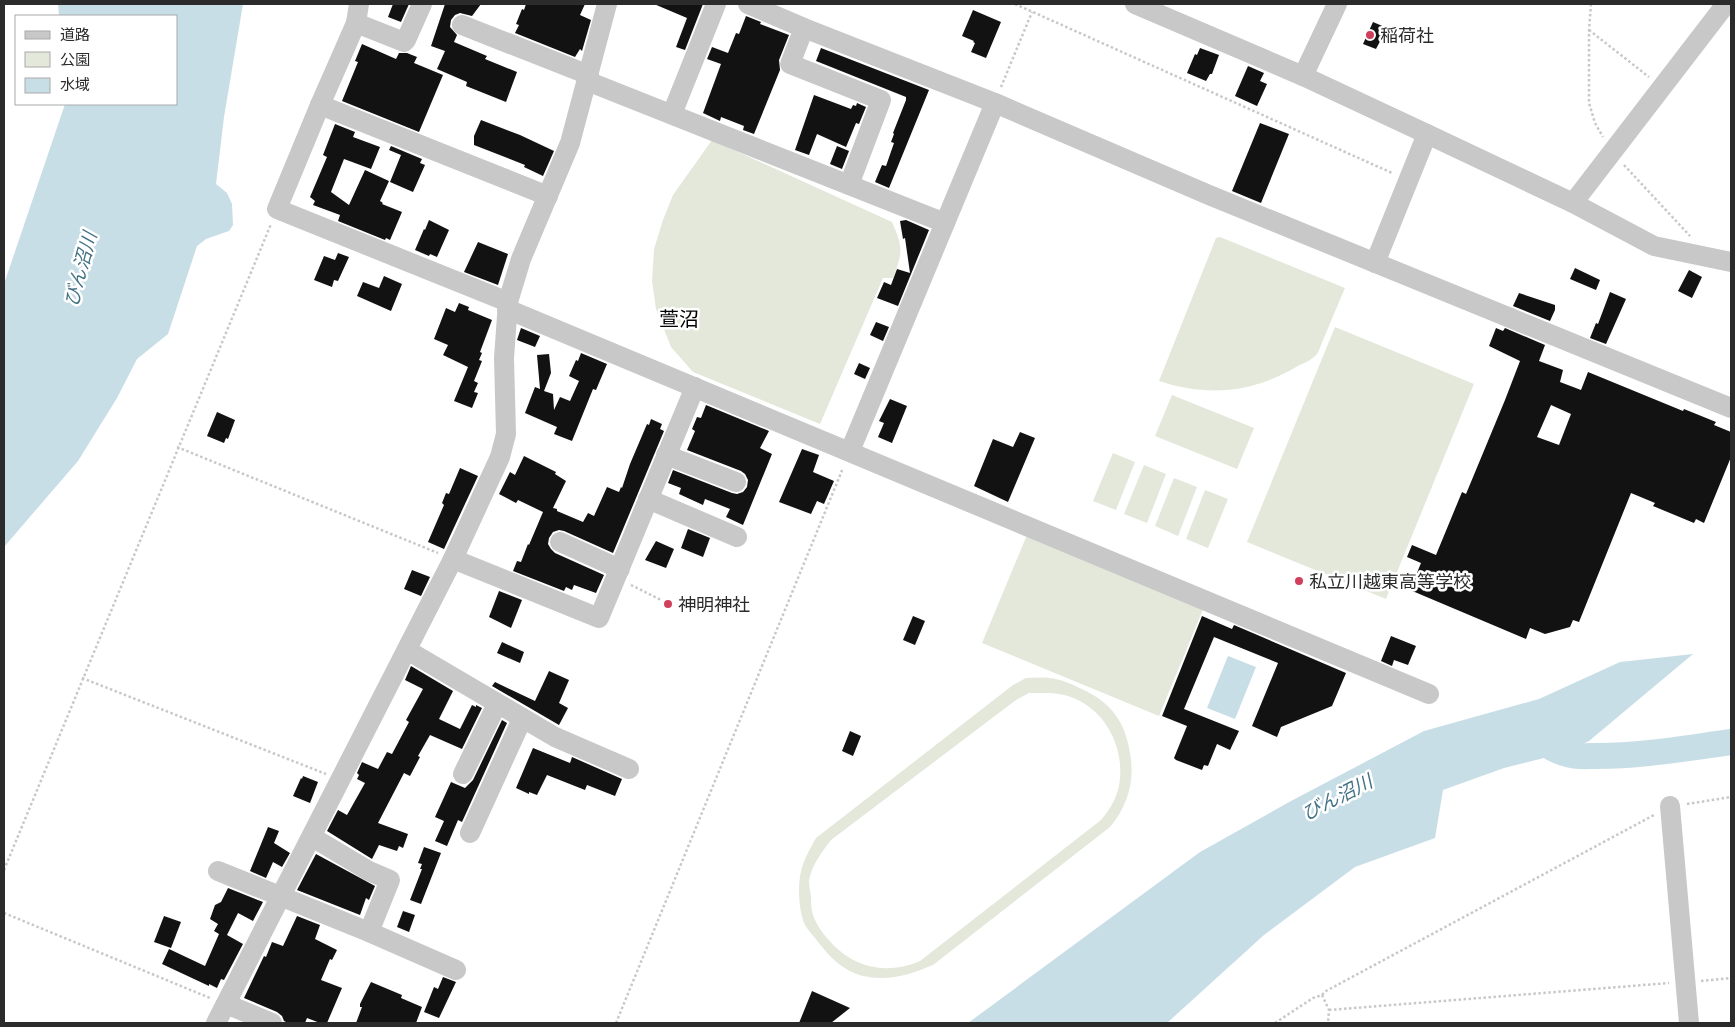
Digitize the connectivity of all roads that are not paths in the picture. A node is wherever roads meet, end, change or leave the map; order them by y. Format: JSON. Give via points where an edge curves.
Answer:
{"nodes":[{"id":1,"x":422,"y":4,"type":"edge"},
{"id":2,"x":607,"y":4,"type":"edge"},
{"id":3,"x":716,"y":4,"type":"edge"},
{"id":4,"x":748,"y":4,"type":"edge"},
{"id":5,"x":1135,"y":4,"type":"edge"},
{"id":6,"x":1337,"y":4,"type":"edge"},
{"id":7,"x":1726,"y":4,"type":"edge"},
{"id":8,"x":358,"y":13,"type":"edge"},
{"id":9,"x":462,"y":25,"type":"dead end"},
{"id":10,"x":804,"y":28,"type":"junction"},
{"id":11,"x":1303,"y":76,"type":"junction"},
{"id":12,"x":588,"y":78,"type":"junction"},
{"id":13,"x":995,"y":103,"type":"junction"},
{"id":14,"x":320,"y":105,"type":"junction"},
{"id":15,"x":672,"y":114,"type":"junction"},
{"id":16,"x":1427,"y":134,"type":"junction"},
{"id":17,"x":849,"y":185,"type":"junction"},
{"id":18,"x":548,"y":196,"type":"junction"},
{"id":19,"x":1573,"y":203,"type":"junction"},
{"id":20,"x":946,"y":223,"type":"junction"},
{"id":21,"x":1731,"y":262,"type":"edge"},
{"id":22,"x":1375,"y":263,"type":"junction"},
{"id":23,"x":507,"y":309,"type":"junction"},
{"id":24,"x":695,"y":387,"type":"junction"},
{"id":25,"x":1731,"y":408,"type":"edge"},
{"id":26,"x":850,"y":450,"type":"junction"},
{"id":27,"x":666,"y":455,"type":"junction"},
{"id":28,"x":736,"y":482,"type":"dead end"},
{"id":29,"x":648,"y":499,"type":"junction"},
{"id":30,"x":737,"y":537,"type":"dead end"},
{"id":31,"x":560,"y":542,"type":"dead end"},
{"id":32,"x":453,"y":559,"type":"junction"},
{"id":33,"x":618,"y":573,"type":"junction"},
{"id":34,"x":407,"y":650,"type":"junction"},
{"id":35,"x":1430,"y":694,"type":"dead end"},
{"id":36,"x":497,"y":704,"type":"junction"},
{"id":37,"x":522,"y":718,"type":"junction"},
{"id":38,"x":629,"y":769,"type":"dead end"},
{"id":39,"x":463,"y":774,"type":"dead end"},
{"id":40,"x":1670,"y":806,"type":"road end"},
{"id":41,"x":470,"y":833,"type":"dead end"},
{"id":42,"x":312,"y":837,"type":"junction"},
{"id":43,"x":218,"y":871,"type":"dead end"},
{"id":44,"x":282,"y":897,"type":"junction"},
{"id":45,"x":369,"y":932,"type":"junction"},
{"id":46,"x":456,"y":970,"type":"dead end"},
{"id":47,"x":226,"y":1004,"type":"junction"},
{"id":48,"x":216,"y":1023,"type":"edge"},
{"id":49,"x":272,"y":1023,"type":"edge"},
{"id":50,"x":1689,"y":1023,"type":"edge"}],
"edges":[{"from":1,"to":8,"type":"street","via":[[404,42]]},
{"from":2,"to":12,"type":"street"},
{"from":3,"to":15,"type":"street"},
{"from":4,"to":10,"type":"street"},
{"from":5,"to":11,"type":"street"},
{"from":6,"to":11,"type":"street"},
{"from":7,"to":19,"type":"street"},
{"from":8,"to":14,"type":"street"},
{"from":9,"to":12,"type":"street"},
{"from":10,"to":13,"type":"street"},
{"from":10,"to":17,"type":"street","via":[[790,64],[881,100]]},
{"from":11,"to":16,"type":"street"},
{"from":12,"to":15,"type":"street"},
{"from":12,"to":18,"type":"street","via":[[570,143]]},
{"from":13,"to":20,"type":"street"},
{"from":13,"to":22,"type":"street"},
{"from":14,"to":18,"type":"street"},
{"from":14,"to":23,"type":"street","via":[[275,214]]},
{"from":15,"to":17,"type":"street"},
{"from":16,"to":19,"type":"street"},
{"from":16,"to":22,"type":"street"},
{"from":17,"to":20,"type":"street"},
{"from":18,"to":23,"type":"street","via":[[521,259]]},
{"from":19,"to":21,"type":"street","via":[[1654,246]]},
{"from":20,"to":26,"type":"street"},
{"from":22,"to":25,"type":"street"},
{"from":23,"to":24,"type":"street"},
{"from":23,"to":32,"type":"street","via":[[504,358],[506,434],[488,485]]},
{"from":24,"to":26,"type":"street"},
{"from":24,"to":27,"type":"street"},
{"from":26,"to":35,"type":"street"},
{"from":27,"to":28,"type":"street"},
{"from":27,"to":29,"type":"street"},
{"from":29,"to":30,"type":"street"},
{"from":29,"to":33,"type":"street"},
{"from":31,"to":33,"type":"street"},
{"from":32,"to":33,"type":"street","via":[[599,618]]},
{"from":32,"to":34,"type":"street"},
{"from":34,"to":36,"type":"street"},
{"from":34,"to":42,"type":"street"},
{"from":36,"to":37,"type":"street"},
{"from":36,"to":39,"type":"street"},
{"from":37,"to":38,"type":"street","via":[[572,745]]},
{"from":37,"to":41,"type":"street"},
{"from":40,"to":50,"type":"street"},
{"from":42,"to":44,"type":"street"},
{"from":42,"to":45,"type":"street","via":[[390,880]]},
{"from":43,"to":44,"type":"street"},
{"from":44,"to":45,"type":"street"},
{"from":44,"to":47,"type":"street"},
{"from":45,"to":46,"type":"street"},
{"from":47,"to":48,"type":"street"},
{"from":47,"to":49,"type":"street"}]}
